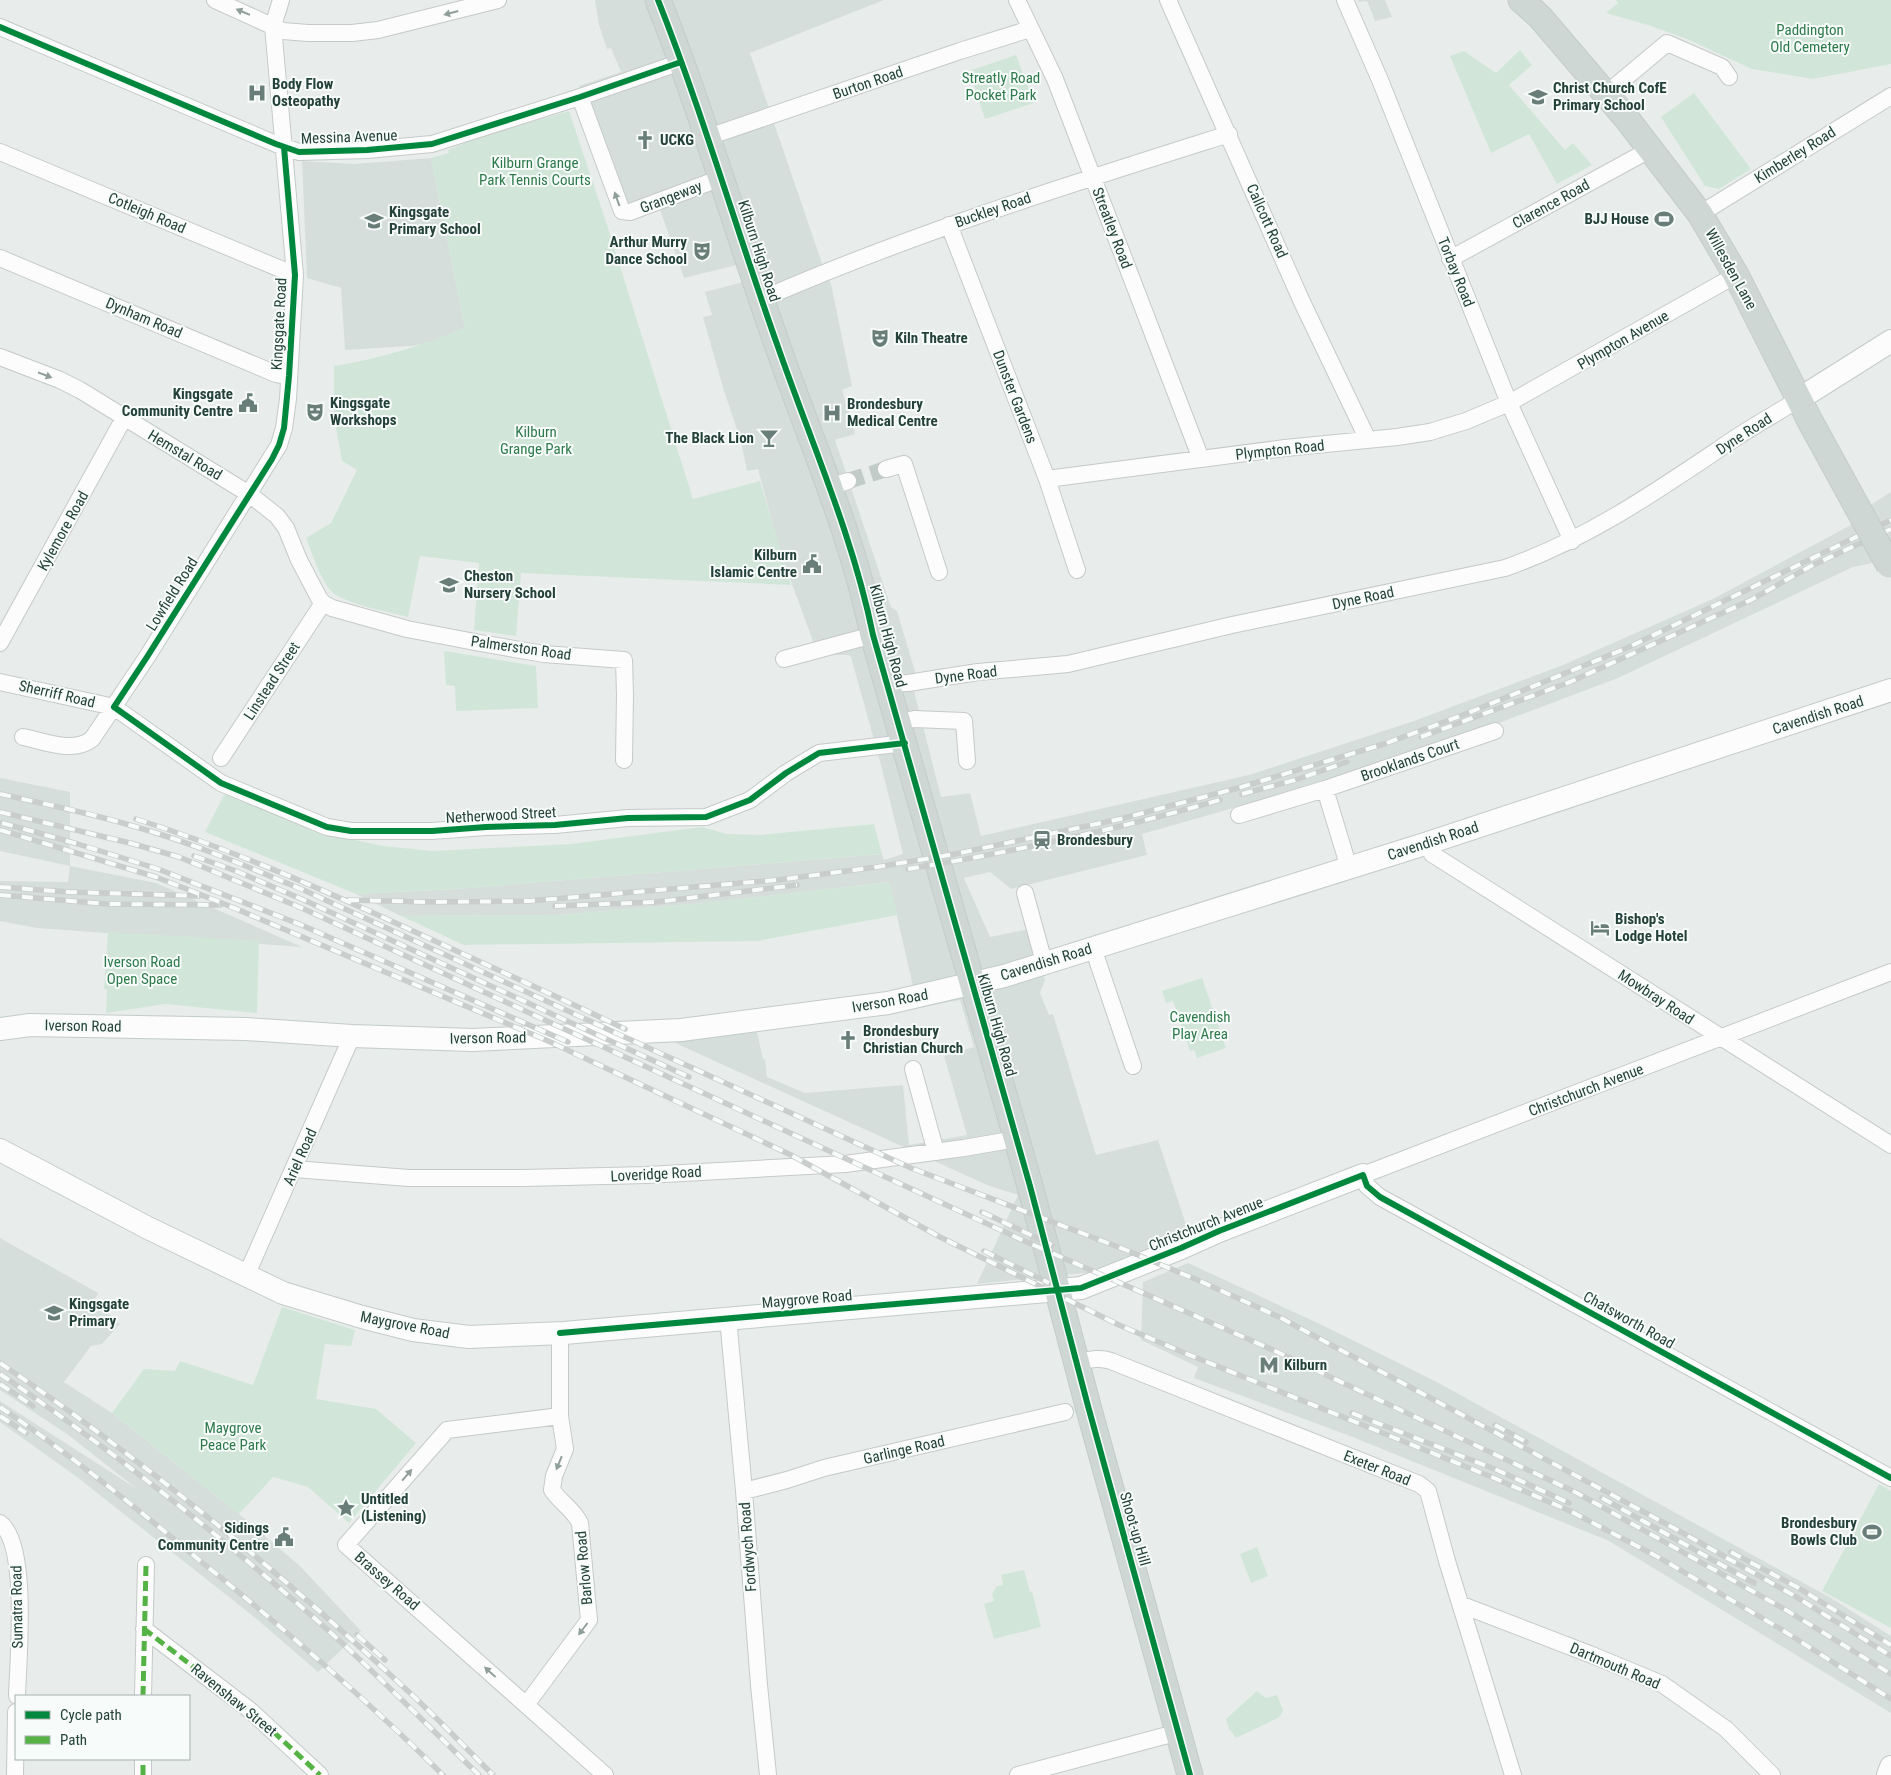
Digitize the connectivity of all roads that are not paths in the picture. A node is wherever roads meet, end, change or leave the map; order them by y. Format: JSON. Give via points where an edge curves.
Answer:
{"nodes":[{"id":1,"x":215,"y":0,"type":"edge"},
{"id":2,"x":280,"y":0,"type":"edge"},
{"id":3,"x":498,"y":0,"type":"edge"},
{"id":4,"x":658,"y":0,"type":"edge"},
{"id":5,"x":1017,"y":0,"type":"edge"},
{"id":6,"x":1168,"y":0,"type":"edge"},
{"id":7,"x":1345,"y":0,"type":"edge"},
{"id":8,"x":1521,"y":0,"type":"edge"},
{"id":9,"x":273,"y":26,"type":"junction"},
{"id":10,"x":0,"y":27,"type":"edge"},
{"id":11,"x":1030,"y":30,"type":"junction"},
{"id":12,"x":681,"y":62,"type":"junction"},
{"id":13,"x":1729,"y":77,"type":"dead end"},
{"id":14,"x":1606,"y":94,"type":"junction"},
{"id":15,"x":1891,"y":96,"type":"edge"},
{"id":16,"x":580,"y":97,"type":"junction"},
{"id":17,"x":1229,"y":134,"type":"junction"},
{"id":18,"x":708,"y":137,"type":"junction"},
{"id":19,"x":284,"y":148,"type":"junction"},
{"id":20,"x":1651,"y":149,"type":"junction"},
{"id":21,"x":0,"y":152,"type":"edge"},
{"id":22,"x":1093,"y":177,"type":"junction"},
{"id":23,"x":721,"y":178,"type":"junction"},
{"id":24,"x":1700,"y":214,"type":"junction"},
{"id":25,"x":948,"y":225,"type":"junction"},
{"id":26,"x":0,"y":258,"type":"edge"},
{"id":27,"x":1450,"y":259,"type":"junction"},
{"id":28,"x":295,"y":274,"type":"junction"},
{"id":29,"x":1736,"y":275,"type":"junction"},
{"id":30,"x":762,"y":299,"type":"junction"},
{"id":31,"x":1891,"y":341,"type":"edge"},
{"id":32,"x":0,"y":357,"type":"edge"},
{"id":33,"x":289,"y":376,"type":"junction"},
{"id":34,"x":1799,"y":399,"type":"junction"},
{"id":35,"x":1509,"y":403,"type":"junction"},
{"id":36,"x":124,"y":418,"type":"junction"},
{"id":37,"x":1368,"y":440,"type":"junction"},
{"id":38,"x":1201,"y":459,"type":"junction"},
{"id":39,"x":886,"y":469,"type":"tunnel mouth"},
{"id":40,"x":1046,"y":479,"type":"junction"},
{"id":41,"x":249,"y":494,"type":"junction"},
{"id":42,"x":1572,"y":541,"type":"junction"},
{"id":43,"x":1890,"y":568,"type":"edge"},
{"id":44,"x":1077,"y":570,"type":"dead end"},
{"id":45,"x":938,"y":572,"type":"dead end"},
{"id":46,"x":323,"y":603,"type":"junction"},
{"id":47,"x":873,"y":635,"type":"junction"},
{"id":48,"x":0,"y":643,"type":"edge"},
{"id":49,"x":784,"y":659,"type":"dead end"},
{"id":50,"x":0,"y":682,"type":"edge"},
{"id":51,"x":887,"y":684,"type":"junction"},
{"id":52,"x":1891,"y":690,"type":"edge"},
{"id":53,"x":114,"y":707,"type":"junction"},
{"id":54,"x":1495,"y":731,"type":"dead end"},
{"id":55,"x":902,"y":733,"type":"junction"},
{"id":56,"x":23,"y":737,"type":"dead end"},
{"id":57,"x":221,"y":758,"type":"dead end"},
{"id":58,"x":624,"y":760,"type":"dead end"},
{"id":59,"x":967,"y":761,"type":"dead end"},
{"id":60,"x":1324,"y":789,"type":"junction"},
{"id":61,"x":1239,"y":815,"type":"dead end"},
{"id":62,"x":1428,"y":843,"type":"junction"},
{"id":63,"x":1349,"y":868,"type":"junction"},
{"id":64,"x":1026,"y":893,"type":"dead end"},
{"id":65,"x":1093,"y":948,"type":"junction"},
{"id":66,"x":1044,"y":962,"type":"junction"},
{"id":67,"x":1891,"y":972,"type":"edge"},
{"id":68,"x":972,"y":984,"type":"junction"},
{"id":69,"x":0,"y":1029,"type":"edge"},
{"id":70,"x":352,"y":1036,"type":"junction"},
{"id":71,"x":1720,"y":1039,"type":"junction"},
{"id":72,"x":1132,"y":1066,"type":"dead end"},
{"id":73,"x":913,"y":1069,"type":"dead end"},
{"id":74,"x":1016,"y":1139,"type":"junction"},
{"id":75,"x":1891,"y":1145,"type":"edge"},
{"id":76,"x":0,"y":1150,"type":"edge"},
{"id":77,"x":936,"y":1152,"type":"junction"},
{"id":78,"x":294,"y":1169,"type":"junction"},
{"id":79,"x":1363,"y":1175,"type":"junction"},
{"id":80,"x":246,"y":1276,"type":"junction"},
{"id":81,"x":1056,"y":1290,"type":"junction"},
{"id":82,"x":728,"y":1318,"type":"junction"},
{"id":83,"x":560,"y":1333,"type":"junction"},
{"id":84,"x":1077,"y":1362,"type":"junction"},
{"id":85,"x":1065,"y":1412,"type":"dead end"},
{"id":86,"x":560,"y":1416,"type":"junction"},
{"id":87,"x":1891,"y":1478,"type":"edge"},
{"id":88,"x":744,"y":1491,"type":"junction"},
{"id":89,"x":0,"y":1523,"type":"edge"},
{"id":90,"x":146,"y":1565,"type":"dead end"},
{"id":91,"x":1462,"y":1605,"type":"junction"},
{"id":92,"x":144,"y":1629,"type":"junction"},
{"id":93,"x":17,"y":1695,"type":"edge"},
{"id":94,"x":144,"y":1695,"type":"edge"},
{"id":95,"x":526,"y":1705,"type":"junction"},
{"id":96,"x":1179,"y":1732,"type":"junction"},
{"id":97,"x":15,"y":1744,"type":"edge"},
{"id":98,"x":143,"y":1760,"type":"edge"},
{"id":99,"x":1891,"y":1767,"type":"edge"},
{"id":100,"x":1022,"y":1774,"type":"edge"},
{"id":101,"x":14,"y":1775,"type":"edge"},
{"id":102,"x":143,"y":1775,"type":"edge"},
{"id":103,"x":320,"y":1775,"type":"edge"},
{"id":104,"x":605,"y":1775,"type":"edge"},
{"id":105,"x":768,"y":1775,"type":"edge"},
{"id":106,"x":1190,"y":1775,"type":"edge"},
{"id":107,"x":1513,"y":1775,"type":"edge"},
{"id":108,"x":1772,"y":1775,"type":"edge"},
{"id":109,"x":1888,"y":1775,"type":"edge"}],
"edges":[{"from":9,"to":1,"type":"street","one_way":true},
{"from":2,"to":9,"type":"street","name":"Kingsgate Road"},
{"from":3,"to":9,"type":"street","one_way":true,"via":[[378,30],[308,34],[291,33]]},
{"from":4,"to":12,"type":"main road","name":"Kilburn High Road"},
{"from":5,"to":11,"type":"street","name":"Streatley Road"},
{"from":6,"to":17,"type":"street","name":"Callcott Road"},
{"from":7,"to":27,"type":"street","name":"Torbay Road"},
{"from":8,"to":14,"type":"main road","name":"Willesden Lane","via":[[1540,17]]},
{"from":9,"to":19,"type":"street","name":"Kingsgate Road"},
{"from":10,"to":19,"type":"street","name":"Messina Avenue"},
{"from":11,"to":18,"type":"street","name":"Burton Road"},
{"from":11,"to":22,"type":"street","name":"Streatley Road","via":[[1054,79]]},
{"from":12,"to":16,"type":"street","name":"Messina Avenue"},
{"from":12,"to":18,"type":"main road","name":"Kilburn High Road"},
{"from":13,"to":14,"type":"street","via":[[1722,67],[1666,43]]},
{"from":14,"to":20,"type":"main road","name":"Willesden Lane"},
{"from":15,"to":24,"type":"street","name":"Kimberley Road"},
{"from":16,"to":19,"type":"street","name":"Messina Avenue","via":[[424,145],[306,152]]},
{"from":23,"to":16,"type":"street","name":"Grangeway","one_way":true,"via":[[630,212],[622,210]]},
{"from":17,"to":22,"type":"street","name":"Buckley Road"},
{"from":17,"to":37,"type":"street","name":"Callcott Road","via":[[1302,302]]},
{"from":18,"to":23,"type":"main road","name":"Kilburn High Road"},
{"from":19,"to":28,"type":"street","name":"Kingsgate Road"},
{"from":20,"to":24,"type":"main road","name":"Willesden Lane"},
{"from":20,"to":27,"type":"street","name":"Clarence Road"},
{"from":21,"to":28,"type":"street","name":"Cotleigh Road"},
{"from":22,"to":25,"type":"street","name":"Buckley Road"},
{"from":22,"to":38,"type":"street","name":"Streatley Road"},
{"from":23,"to":30,"type":"main road","name":"Kilburn High Road"},
{"from":24,"to":29,"type":"main road","name":"Willesden Lane"},
{"from":25,"to":30,"type":"street","name":"Buckley Road"},
{"from":25,"to":40,"type":"street","name":"Dunster Gardens"},
{"from":26,"to":33,"type":"street","name":"Dynham Road","via":[[276,374]]},
{"from":27,"to":35,"type":"street","name":"Torbay Road"},
{"from":28,"to":33,"type":"street","name":"Kingsgate Road"},
{"from":29,"to":34,"type":"main road","name":"Willesden Lane"},
{"from":29,"to":35,"type":"street","name":"Plympton Avenue"},
{"from":30,"to":47,"type":"main road","name":"Kilburn High Road","via":[[838,484]]},
{"from":31,"to":34,"type":"street"},
{"from":32,"to":36,"type":"street","name":"Hemstal Road","one_way":true,"via":[[60,380]]},
{"from":33,"to":41,"type":"street","name":"Kingsgate Road","via":[[284,428],[279,445]]},
{"from":34,"to":42,"type":"street","name":"Dyne Road","via":[[1669,484]]},
{"from":34,"to":43,"type":"main road","name":"Willesden Lane","bridge":true},
{"from":35,"to":37,"type":"street","name":"Plympton Road","via":[[1430,432]]},
{"from":35,"to":42,"type":"street","name":"Torbay Road"},
{"from":36,"to":41,"type":"street","name":"Hemstal Road"},
{"from":36,"to":48,"type":"street","name":"Kylemore Road"},
{"from":37,"to":38,"type":"street","name":"Plympton Road"},
{"from":38,"to":40,"type":"street","name":"Plympton Road"},
{"from":39,"to":45,"type":"street","via":[[904,464]]},
{"from":40,"to":44,"type":"street","name":"Dunster Gardens"},
{"from":41,"to":46,"type":"street","name":"Hemstal Road","via":[[277,516],[286,528]]},
{"from":41,"to":53,"type":"street","name":"Lowfield Road"},
{"from":42,"to":51,"type":"street","name":"Dyne Road","via":[[1505,568],[1232,625],[1068,664]]},
{"from":46,"to":57,"type":"street","name":"Linstead Street"},
{"from":46,"to":58,"type":"street","name":"Palmerston Road","via":[[407,629],[480,643],[544,654],[624,660]]},
{"from":47,"to":49,"type":"street"},
{"from":47,"to":51,"type":"main road","name":"Kilburn High Road"},
{"from":50,"to":53,"type":"street","name":"Sherriff Road"},
{"from":51,"to":55,"type":"main road","name":"Kilburn High Road"},
{"from":52,"to":62,"type":"street","name":"Cavendish Road"},
{"from":53,"to":55,"type":"street","name":"Netherwood Street","via":[[221,783],[327,826],[351,831],[432,831],[706,816],[750,800],[786,772],[819,753]]},
{"from":53,"to":56,"type":"street","name":"Lowfield Road","via":[[92,739],[82,745],[72,747]]},
{"from":54,"to":60,"type":"street","name":"Brooklands Court"},
{"from":55,"to":59,"type":"street","name":"Netherwood Street","via":[[914,720],[964,721]]},
{"from":55,"to":68,"type":"main road","name":"Kilburn High Road"},
{"from":60,"to":61,"type":"street","name":"Brooklands Court"},
{"from":60,"to":63,"type":"street"},
{"from":62,"to":63,"type":"street","name":"Cavendish Road"},
{"from":62,"to":71,"type":"street","name":"Mowbray Road","via":[[1432,854]]},
{"from":63,"to":65,"type":"street","name":"Cavendish Road"},
{"from":64,"to":66,"type":"street"},
{"from":65,"to":66,"type":"street","name":"Cavendish Road"},
{"from":65,"to":72,"type":"street"},
{"from":66,"to":68,"type":"street","name":"Cavendish Road"},
{"from":67,"to":71,"type":"street","name":"Christchurch Avenue"},
{"from":68,"to":70,"type":"street","name":"Iverson Road","via":[[888,1003],[680,1030],[472,1040]]},
{"from":68,"to":74,"type":"main road","name":"Kilburn High Road"},
{"from":69,"to":70,"type":"street","name":"Iverson Road","via":[[30,1025],[246,1029]]},
{"from":70,"to":78,"type":"street","name":"Ariel Road"},
{"from":71,"to":75,"type":"street","name":"Mowbray Road"},
{"from":71,"to":79,"type":"street","name":"Christchurch Avenue"},
{"from":73,"to":77,"type":"street"},
{"from":74,"to":77,"type":"street","name":"Loveridge Road"},
{"from":74,"to":81,"type":"main road","name":"Kilburn High Road"},
{"from":76,"to":80,"type":"street","name":"Maygrove Road"},
{"from":77,"to":78,"type":"street","name":"Loveridge Road","via":[[845,1164],[647,1175],[409,1178]]},
{"from":78,"to":80,"type":"street","name":"Ariel Road"},
{"from":79,"to":81,"type":"street","name":"Christchurch Avenue","via":[[1081,1288]]},
{"from":79,"to":87,"type":"street","name":"Chatsworth Road","via":[[1367,1186],[1380,1197]]},
{"from":80,"to":83,"type":"street","name":"Maygrove Road","via":[[283,1293],[413,1330],[469,1337]]},
{"from":81,"to":82,"type":"street","name":"Maygrove Road"},
{"from":81,"to":84,"type":"main road","name":"Shoot-up Hill"},
{"from":82,"to":83,"type":"street","name":"Maygrove Road"},
{"from":82,"to":88,"type":"street","name":"Fordwych Road"},
{"from":83,"to":86,"type":"street","name":"Barlow Road"},
{"from":84,"to":91,"type":"street","name":"Exeter Road","via":[[1103,1358],[1419,1484],[1428,1491]]},
{"from":84,"to":96,"type":"main road","name":"Shoot-up Hill"},
{"from":85,"to":88,"type":"street","name":"Garlinge Road","via":[[824,1468]]},
{"from":86,"to":95,"type":"street","name":"Barlow Road","one_way":true,"via":[[564,1449],[552,1490],[574,1512],[580,1523],[589,1620]]},
{"from":95,"to":86,"type":"street","name":"Brassey Road","one_way":true,"via":[[346,1545],[447,1430]]},
{"from":88,"to":105,"type":"street","name":"Fordwych Road"},
{"from":89,"to":93,"type":"street","name":"Sumatra Road","via":[[14,1545],[19,1575]]},
{"from":90,"to":92,"type":"street"},
{"from":91,"to":107,"type":"street","name":"Exeter Road"},
{"from":91,"to":108,"type":"street","name":"Dartmouth Road","via":[[1662,1684],[1726,1729]]},
{"from":92,"to":94,"type":"street"},
{"from":92,"to":103,"type":"street","name":"Ravenshaw Street","via":[[251,1711]]},
{"from":95,"to":104,"type":"street","name":"Brassey Road"},
{"from":96,"to":100,"type":"street"},
{"from":96,"to":106,"type":"main road","name":"Shoot-up Hill"},
{"from":97,"to":101,"type":"street"},
{"from":98,"to":102,"type":"street"},
{"from":99,"to":109,"type":"street"}]}
